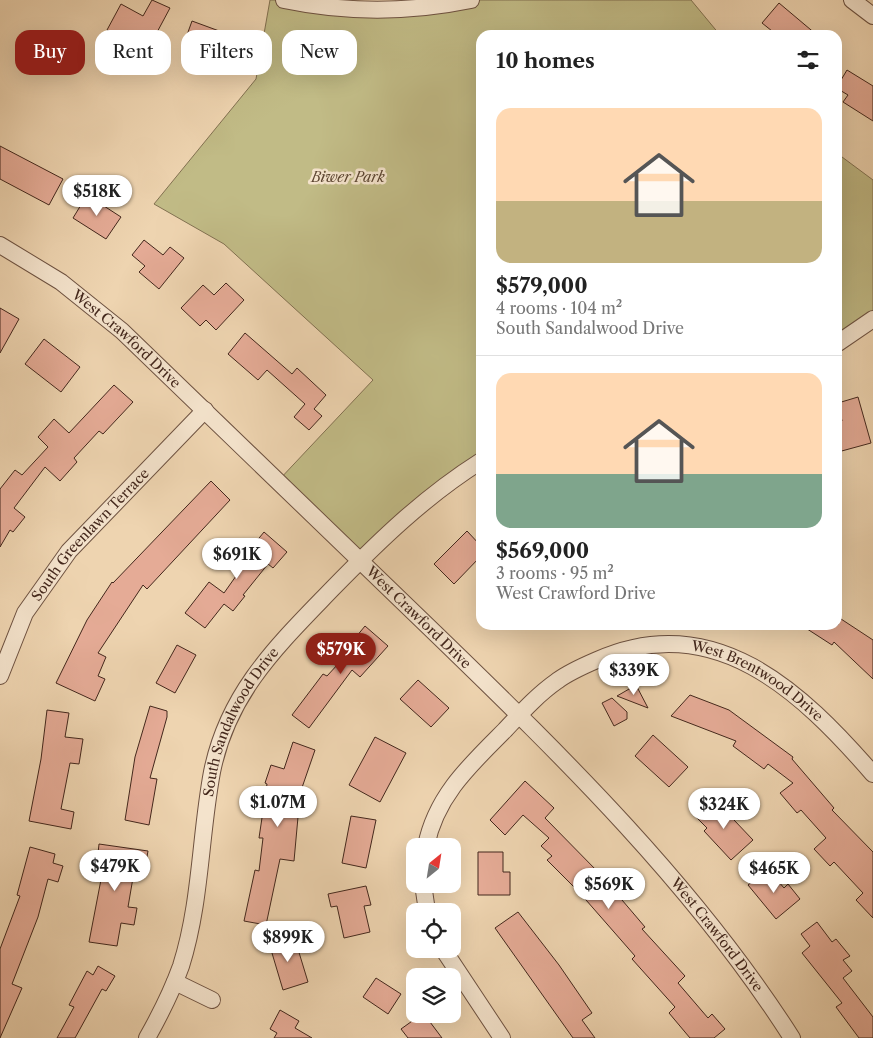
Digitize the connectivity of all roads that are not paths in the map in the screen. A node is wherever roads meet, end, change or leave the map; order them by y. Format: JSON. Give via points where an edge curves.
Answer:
{"nodes":[{"id":1,"x":284,"y":0,"type":"edge"},
{"id":2,"x":471,"y":0,"type":"edge"},
{"id":3,"x":852,"y":0,"type":"edge"},
{"id":4,"x":873,"y":16,"type":"edge"},
{"id":5,"x":0,"y":245,"type":"edge"},
{"id":6,"x":873,"y":320,"type":"edge"},
{"id":7,"x":842,"y":340,"type":"edge"},
{"id":8,"x":205,"y":410,"type":"junction"},
{"id":9,"x":476,"y":465,"type":"edge"},
{"id":10,"x":360,"y":560,"type":"junction"},
{"id":11,"x":0,"y":676,"type":"edge"},
{"id":12,"x":519,"y":715,"type":"junction"},
{"id":13,"x":873,"y":774,"type":"edge"},
{"id":14,"x":428,"y":838,"type":"edge"},
{"id":15,"x":449,"y":958,"type":"edge"},
{"id":16,"x":174,"y":982,"type":"junction"},
{"id":17,"x":212,"y":1000,"type":"dead end"},
{"id":18,"x":148,"y":1038,"type":"edge"},
{"id":19,"x":502,"y":1038,"type":"edge"},
{"id":20,"x":792,"y":1038,"type":"edge"}],
"edges":[{"from":1,"to":2,"type":"street","via":[[319,7],[393,10]]},
{"from":3,"to":4,"type":"street"},
{"from":5,"to":8,"type":"street","name":"West Crawford Drive","via":[[61,282],[104,316]]},
{"from":6,"to":7,"type":"street"},
{"from":8,"to":10,"type":"street","name":"West Crawford Drive"},
{"from":8,"to":11,"type":"street","name":"South Greenlawn Terrace","via":[[69,551],[25,613]]},
{"from":9,"to":10,"type":"street","name":"South Sandalwood Drive","via":[[416,507]]},
{"from":10,"to":12,"type":"street","name":"West Crawford Drive"},
{"from":10,"to":16,"type":"street","name":"South Sandalwood Drive","via":[[269,654],[228,720],[212,772],[195,902]]},
{"from":12,"to":13,"type":"street","name":"West Brentwood Drive","via":[[569,672],[611,654],[661,644],[695,645],[724,652],[772,677],[824,720]]},
{"from":12,"to":14,"type":"street","name":"West Brentwood Drive","via":[[463,772],[448,792],[434,816]]},
{"from":12,"to":20,"type":"street","name":"West Crawford Drive","via":[[650,851],[749,976]]},
{"from":15,"to":19,"type":"street"},
{"from":16,"to":17,"type":"street"},
{"from":16,"to":18,"type":"street","name":"South Sandalwood Drive"}]}
